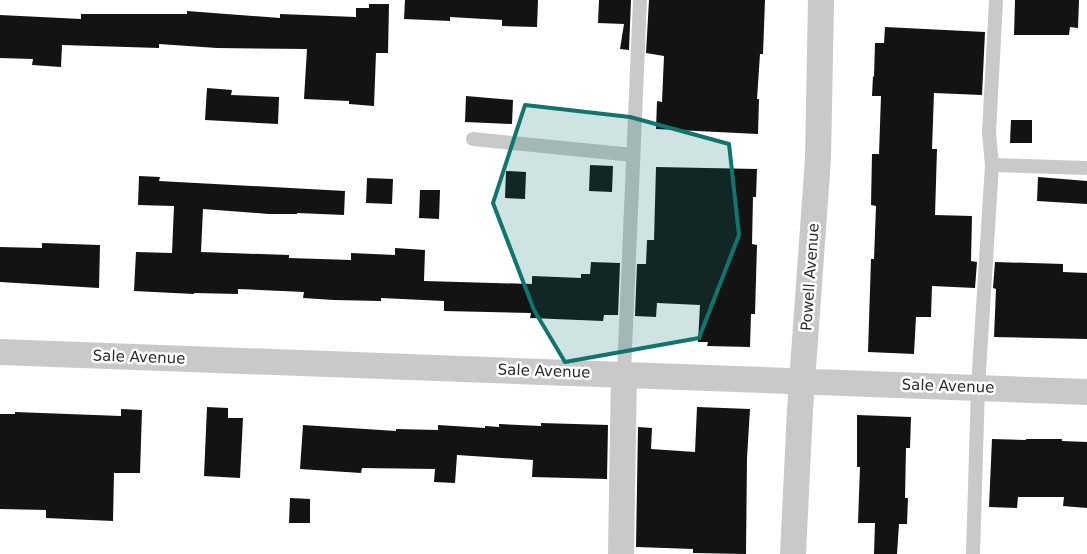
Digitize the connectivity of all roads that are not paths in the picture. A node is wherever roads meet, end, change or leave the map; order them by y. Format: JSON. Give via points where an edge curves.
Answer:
{"nodes":[{"id":1,"x":640,"y":0,"type":"edge"},
{"id":2,"x":821,"y":0,"type":"edge"},
{"id":3,"x":996,"y":0,"type":"edge"},
{"id":4,"x":473,"y":139,"type":"dead end"},
{"id":5,"x":633,"y":155,"type":"junction"},
{"id":6,"x":992,"y":165,"type":"junction"},
{"id":7,"x":1087,"y":168,"type":"edge"},
{"id":8,"x":0,"y":352,"type":"edge"},
{"id":9,"x":624,"y":374,"type":"junction"},
{"id":10,"x":802,"y":381,"type":"junction"},
{"id":11,"x":978,"y":388,"type":"junction"},
{"id":12,"x":1087,"y":392,"type":"edge"},
{"id":13,"x":621,"y":554,"type":"edge"},
{"id":14,"x":792,"y":554,"type":"edge"},
{"id":15,"x":973,"y":554,"type":"edge"}],
"edges":[{"from":1,"to":5,"type":"lane"},
{"from":2,"to":10,"type":"street","name":"Powell Avenue","via":[[818,159]]},
{"from":3,"to":6,"type":"lane","via":[[989,133]]},
{"from":4,"to":5,"type":"lane"},
{"from":5,"to":9,"type":"lane"},
{"from":6,"to":7,"type":"lane"},
{"from":6,"to":11,"type":"lane"},
{"from":8,"to":9,"type":"street","name":"Sale Avenue"},
{"from":9,"to":10,"type":"street","name":"Sale Avenue"},
{"from":9,"to":13,"type":"street"},
{"from":10,"to":11,"type":"street","name":"Sale Avenue"},
{"from":10,"to":14,"type":"street","name":"Powell Avenue"},
{"from":11,"to":12,"type":"street","name":"Sale Avenue"},
{"from":11,"to":15,"type":"lane"}]}
